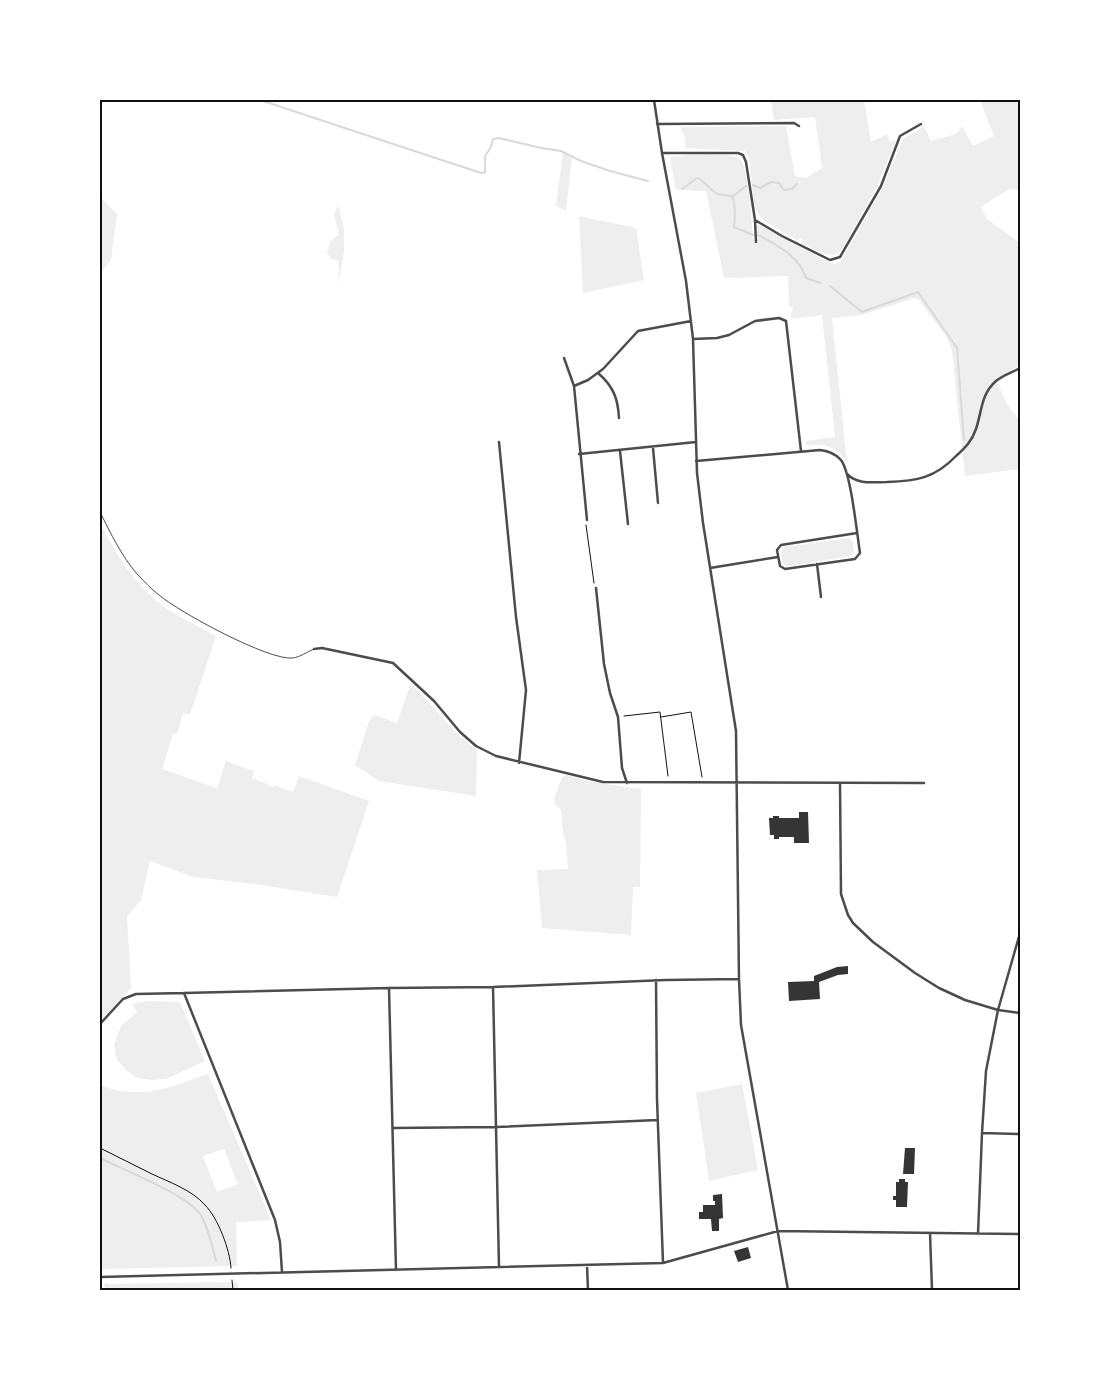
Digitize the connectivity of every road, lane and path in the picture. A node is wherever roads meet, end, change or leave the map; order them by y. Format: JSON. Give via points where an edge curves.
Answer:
{"nodes":[{"id":1,"x":654,"y":100,"type":"edge"},
{"id":2,"x":657,"y":124,"type":"junction"},
{"id":3,"x":922,"y":124,"type":"dead end"},
{"id":4,"x":800,"y":126,"type":"dead end"},
{"id":5,"x":662,"y":153,"type":"junction"},
{"id":6,"x":755,"y":220,"type":"junction"},
{"id":7,"x":756,"y":242,"type":"dead end"},
{"id":8,"x":691,"y":321,"type":"junction"},
{"id":9,"x":693,"y":339,"type":"junction"},
{"id":10,"x":564,"y":358,"type":"dead end"},
{"id":11,"x":1020,"y":368,"type":"edge"},
{"id":12,"x":598,"y":373,"type":"junction"},
{"id":13,"x":574,"y":386,"type":"junction"},
{"id":14,"x":619,"y":418,"type":"dead end"},
{"id":15,"x":499,"y":442,"type":"dead end"},
{"id":16,"x":696,"y":442,"type":"junction"},
{"id":17,"x":653,"y":448,"type":"junction"},
{"id":18,"x":620,"y":451,"type":"junction"},
{"id":19,"x":801,"y":451,"type":"junction"},
{"id":20,"x":580,"y":454,"type":"junction"},
{"id":21,"x":696,"y":461,"type":"junction"},
{"id":22,"x":847,"y":473,"type":"junction"},
{"id":23,"x":658,"y":503,"type":"dead end"},
{"id":24,"x":100,"y":512,"type":"edge"},
{"id":25,"x":587,"y":520,"type":"joint"},
{"id":26,"x":628,"y":524,"type":"dead end"},
{"id":27,"x":857,"y":533,"type":"junction"},
{"id":28,"x":778,"y":557,"type":"junction"},
{"id":29,"x":817,"y":564,"type":"junction"},
{"id":30,"x":710,"y":568,"type":"junction"},
{"id":31,"x":596,"y":588,"type":"joint"},
{"id":32,"x":821,"y":597,"type":"dead end"},
{"id":33,"x":314,"y":648,"type":"joint"},
{"id":34,"x":618,"y":717,"type":"junction"},
{"id":35,"x":660,"y":717,"type":"junction"},
{"id":36,"x":519,"y":762,"type":"junction"},
{"id":37,"x":702,"y":782,"type":"junction"},
{"id":38,"x":627,"y":783,"type":"junction"},
{"id":39,"x":669,"y":783,"type":"junction"},
{"id":40,"x":737,"y":783,"type":"junction"},
{"id":41,"x":840,"y":783,"type":"junction"},
{"id":42,"x":924,"y":783,"type":"dead end"},
{"id":43,"x":1020,"y":933,"type":"edge"},
{"id":44,"x":739,"y":979,"type":"junction"},
{"id":45,"x":656,"y":980,"type":"junction"},
{"id":46,"x":494,"y":987,"type":"junction"},
{"id":47,"x":389,"y":988,"type":"junction"},
{"id":48,"x":184,"y":993,"type":"junction"},
{"id":49,"x":998,"y":1010,"type":"junction"},
{"id":50,"x":1020,"y":1013,"type":"edge"},
{"id":51,"x":100,"y":1024,"type":"edge"},
{"id":52,"x":658,"y":1120,"type":"junction"},
{"id":53,"x":497,"y":1127,"type":"junction"},
{"id":54,"x":393,"y":1128,"type":"junction"},
{"id":55,"x":982,"y":1133,"type":"junction"},
{"id":56,"x":1020,"y":1134,"type":"edge"},
{"id":57,"x":100,"y":1148,"type":"edge"},
{"id":58,"x":778,"y":1231,"type":"junction"},
{"id":59,"x":930,"y":1233,"type":"junction"},
{"id":60,"x":978,"y":1234,"type":"junction"},
{"id":61,"x":1020,"y":1234,"type":"edge"},
{"id":62,"x":663,"y":1263,"type":"junction"},
{"id":63,"x":587,"y":1265,"type":"junction"},
{"id":64,"x":499,"y":1267,"type":"junction"},
{"id":65,"x":396,"y":1270,"type":"junction"},
{"id":66,"x":282,"y":1272,"type":"junction"},
{"id":67,"x":231,"y":1274,"type":"junction"},
{"id":68,"x":100,"y":1278,"type":"edge"},
{"id":69,"x":233,"y":1290,"type":"edge"},
{"id":70,"x":588,"y":1290,"type":"edge"},
{"id":71,"x":788,"y":1290,"type":"edge"},
{"id":72,"x":932,"y":1290,"type":"edge"}],
"edges":[{"from":1,"to":2,"type":"street"},
{"from":2,"to":4,"type":"street","via":[[794,123]]},
{"from":2,"to":5,"type":"street"},
{"from":3,"to":6,"type":"street","via":[[900,136],[881,186],[840,257],[830,260]]},
{"from":5,"to":6,"type":"street","via":[[743,155]]},
{"from":5,"to":8,"type":"street"},
{"from":6,"to":7,"type":"street"},
{"from":8,"to":9,"type":"street"},
{"from":8,"to":12,"type":"street","via":[[638,331]]},
{"from":9,"to":16,"type":"street"},
{"from":9,"to":19,"type":"street","via":[[723,337],[755,321],[779,318],[786,321]]},
{"from":10,"to":13,"type":"street"},
{"from":11,"to":22,"type":"street","via":[[996,381],[982,400],[969,444],[934,474],[865,482]]},
{"from":12,"to":13,"type":"street"},
{"from":12,"to":14,"type":"street","via":[[615,394]]},
{"from":13,"to":20,"type":"street"},
{"from":15,"to":36,"type":"street","via":[[526,690]]},
{"from":16,"to":17,"type":"street"},
{"from":16,"to":21,"type":"street"},
{"from":17,"to":18,"type":"street"},
{"from":17,"to":23,"type":"street"},
{"from":18,"to":20,"type":"street"},
{"from":18,"to":26,"type":"street"},
{"from":19,"to":21,"type":"street"},
{"from":19,"to":22,"type":"street","via":[[832,452],[842,461]]},
{"from":20,"to":25,"type":"street"},
{"from":21,"to":30,"type":"street"},
{"from":22,"to":27,"type":"street"},
{"from":24,"to":33,"type":"lane","via":[[119,550],[138,575],[183,612],[279,657],[295,658]]},
{"from":25,"to":31,"type":"path","via":[[585,528]]},
{"from":27,"to":28,"type":"street","via":[[781,544],[777,550]]},
{"from":27,"to":29,"type":"street","via":[[860,553],[855,559]]},
{"from":28,"to":29,"type":"street","via":[[780,566],[785,569]]},
{"from":28,"to":30,"type":"street"},
{"from":29,"to":32,"type":"street"},
{"from":30,"to":40,"type":"street","via":[[736,731]]},
{"from":31,"to":34,"type":"street","via":[[604,664]]},
{"from":33,"to":36,"type":"street","via":[[393,663],[476,746]]},
{"from":34,"to":35,"type":"path","via":[[660,712]]},
{"from":34,"to":38,"type":"street","via":[[622,768]]},
{"from":35,"to":37,"type":"path","via":[[691,712]]},
{"from":35,"to":39,"type":"path"},
{"from":36,"to":38,"type":"street","via":[[603,782]]},
{"from":37,"to":39,"type":"street"},
{"from":37,"to":40,"type":"street"},
{"from":38,"to":39,"type":"street"},
{"from":40,"to":41,"type":"street"},
{"from":40,"to":44,"type":"street"},
{"from":41,"to":42,"type":"street"},
{"from":41,"to":49,"type":"street","via":[[841,894],[853,923],[879,947],[939,988]]},
{"from":43,"to":49,"type":"street"},
{"from":44,"to":45,"type":"street"},
{"from":44,"to":58,"type":"street","via":[[741,1025]]},
{"from":45,"to":46,"type":"street"},
{"from":45,"to":52,"type":"street"},
{"from":46,"to":47,"type":"street"},
{"from":46,"to":53,"type":"street"},
{"from":47,"to":48,"type":"street"},
{"from":47,"to":54,"type":"street"},
{"from":48,"to":51,"type":"street","via":[[136,994],[123,999]]},
{"from":48,"to":66,"type":"street","via":[[275,1220]]},
{"from":49,"to":50,"type":"street"},
{"from":49,"to":55,"type":"street","via":[[986,1071]]},
{"from":52,"to":53,"type":"street"},
{"from":52,"to":62,"type":"street"},
{"from":53,"to":54,"type":"street"},
{"from":53,"to":64,"type":"street"},
{"from":54,"to":65,"type":"street"},
{"from":55,"to":56,"type":"street"},
{"from":55,"to":60,"type":"street"},
{"from":57,"to":67,"type":"path","via":[[170,1182],[205,1204],[223,1238]]},
{"from":58,"to":59,"type":"street"},
{"from":58,"to":62,"type":"street"},
{"from":58,"to":71,"type":"street"},
{"from":59,"to":60,"type":"street"},
{"from":59,"to":72,"type":"street"},
{"from":60,"to":61,"type":"street"},
{"from":62,"to":63,"type":"street"},
{"from":63,"to":64,"type":"street"},
{"from":63,"to":70,"type":"street"},
{"from":64,"to":65,"type":"street"},
{"from":65,"to":66,"type":"street"},
{"from":66,"to":67,"type":"street"},
{"from":67,"to":68,"type":"street"},
{"from":67,"to":69,"type":"path"}]}
